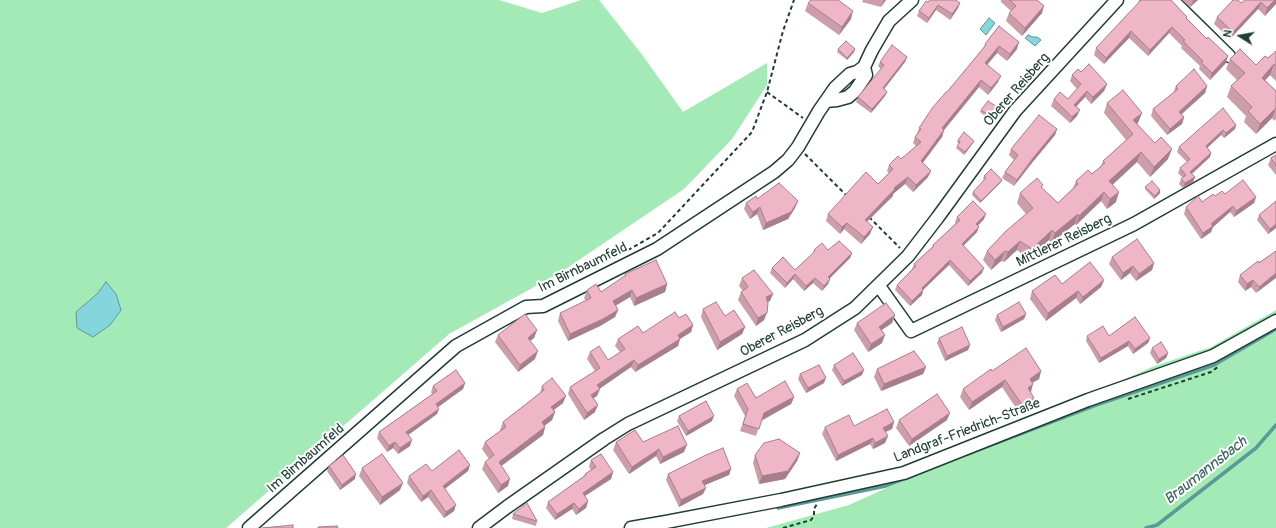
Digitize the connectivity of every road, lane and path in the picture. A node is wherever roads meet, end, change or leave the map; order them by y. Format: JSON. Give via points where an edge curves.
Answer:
{"nodes":[{"id":1,"x":794,"y":0,"type":"edge"},
{"id":2,"x":912,"y":0,"type":"edge"},
{"id":3,"x":1117,"y":0,"type":"edge"},
{"id":4,"x":1172,"y":0,"type":"edge"},
{"id":5,"x":1229,"y":56,"type":"edge"},
{"id":6,"x":767,"y":92,"type":"junction"},
{"id":7,"x":812,"y":123,"type":"junction"},
{"id":8,"x":1276,"y":144,"type":"edge"},
{"id":9,"x":798,"y":147,"type":"junction"},
{"id":10,"x":848,"y":196,"type":"edge"},
{"id":11,"x":864,"y":212,"type":"edge"},
{"id":12,"x":624,"y":252,"type":"dead end"},
{"id":13,"x":908,"y":256,"type":"junction"},
{"id":14,"x":879,"y":286,"type":"junction"},
{"id":15,"x":1276,"y":321,"type":"edge"},
{"id":16,"x":817,"y":503,"type":"dead end"},
{"id":17,"x":249,"y":528,"type":"edge"},
{"id":18,"x":479,"y":528,"type":"edge"},
{"id":19,"x":631,"y":528,"type":"edge"},
{"id":20,"x":783,"y":528,"type":"edge"}],
"edges":[{"from":1,"to":6,"type":"path"},
{"from":2,"to":7,"type":"street","name":"Im Birnbaumfeld","via":[[889,20],[864,67],[866,75],[855,91],[848,98],[826,101]]},
{"from":3,"to":13,"type":"street","name":"Oberer Reisberg","via":[[1015,111]]},
{"from":4,"to":5,"type":"street"},
{"from":6,"to":7,"type":"path"},
{"from":6,"to":12,"type":"path","via":[[752,132],[658,233]]},
{"from":7,"to":9,"type":"street","name":"Im Birnbaumfeld"},
{"from":8,"to":14,"type":"street","name":"Mittlerer Reisberg","via":[[1134,224],[911,331]]},
{"from":9,"to":10,"type":"path"},
{"from":9,"to":17,"type":"street","name":"Im Birnbaumfeld","via":[[774,172],[657,249],[543,306],[526,307],[456,346]]},
{"from":11,"to":13,"type":"path"},
{"from":13,"to":14,"type":"street","name":"Oberer Reisberg"},
{"from":14,"to":18,"type":"street","name":"Oberer Reisberg","via":[[854,308],[805,340],[628,424]]},
{"from":15,"to":19,"type":"street","name":"Landgraf-Friedrich-Straße","via":[[1213,356],[1088,400],[904,473],[781,500]]},
{"from":16,"to":20,"type":"path","via":[[811,520]]}]}
